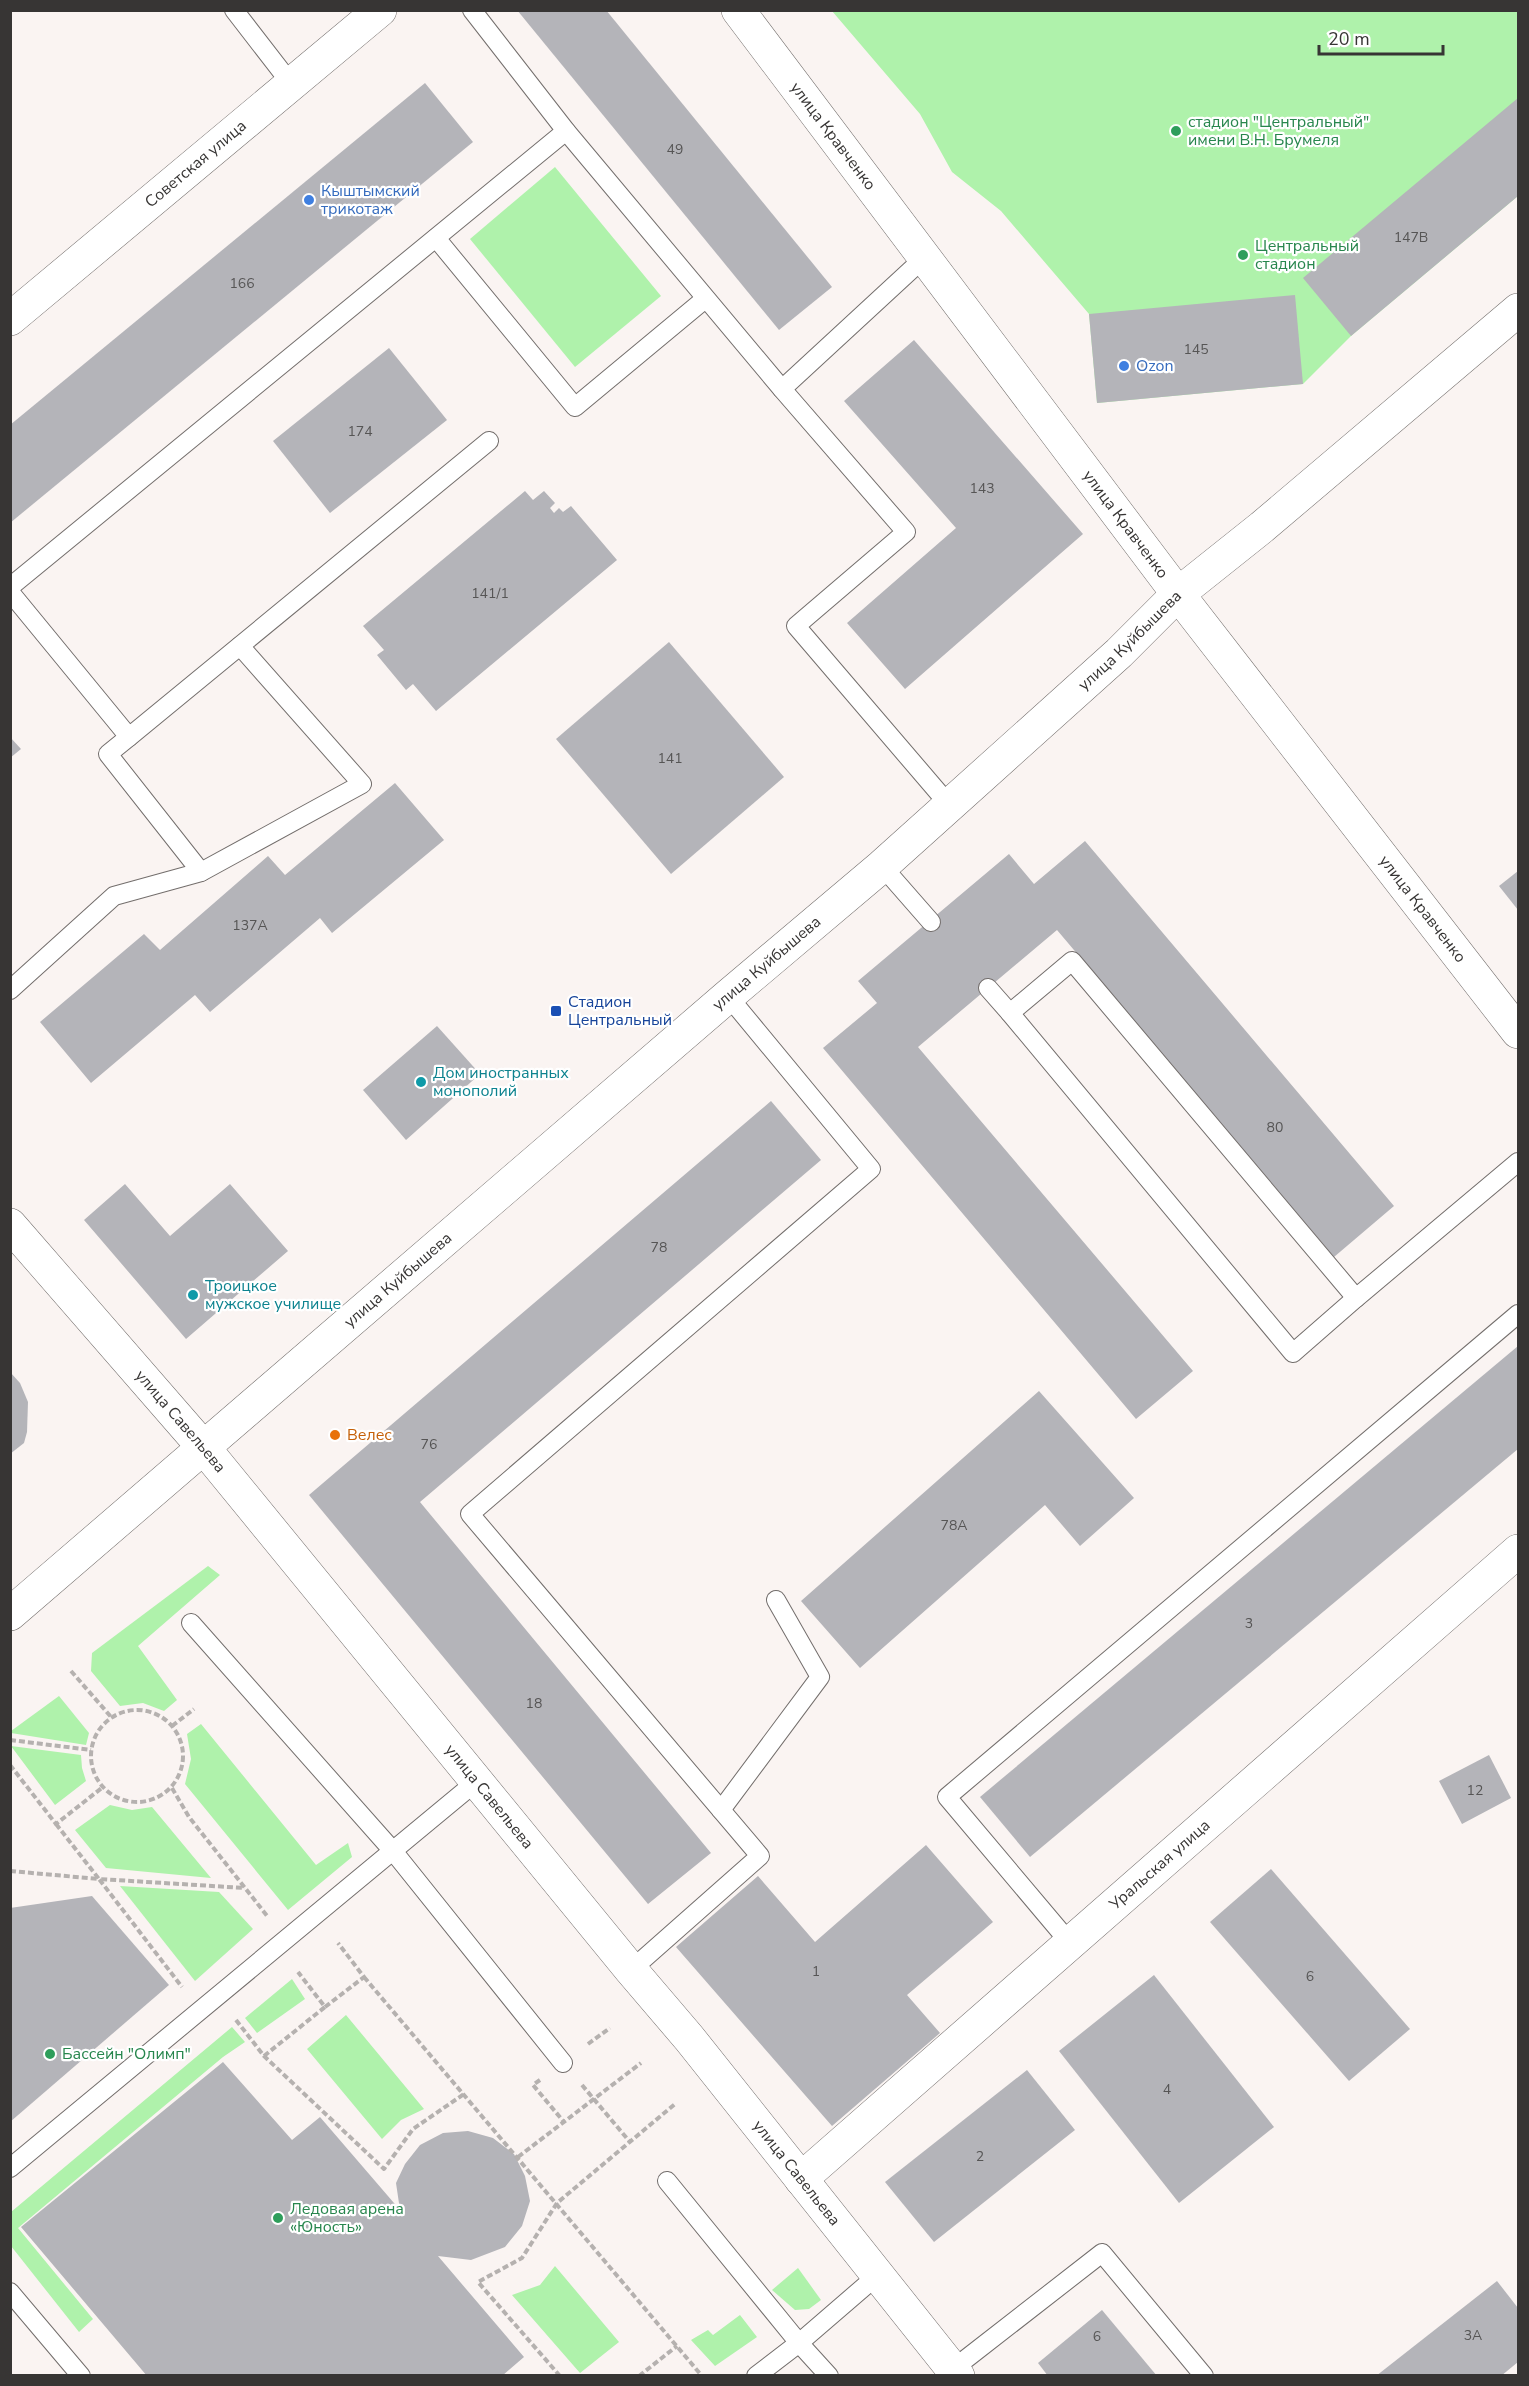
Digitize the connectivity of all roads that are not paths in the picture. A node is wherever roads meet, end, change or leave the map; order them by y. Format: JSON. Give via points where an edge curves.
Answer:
{"nodes":[{"id":1,"x":234,"y":10,"type":"edge"},
{"id":2,"x":380,"y":10,"type":"edge"},
{"id":3,"x":472,"y":10,"type":"edge"},
{"id":4,"x":738,"y":10,"type":"edge"},
{"id":5,"x":292,"y":85,"type":"junction"},
{"id":6,"x":566,"y":131,"type":"junction"},
{"id":7,"x":436,"y":238,"type":"junction"},
{"id":8,"x":924,"y":258,"type":"junction"},
{"id":9,"x":705,"y":298,"type":"junction"},
{"id":10,"x":1518,"y":310,"type":"edge"},
{"id":11,"x":10,"y":319,"type":"edge"},
{"id":12,"x":782,"y":389,"type":"junction"},
{"id":13,"x":489,"y":441,"type":"dead end"},
{"id":14,"x":10,"y":587,"type":"edge"},
{"id":15,"x":10,"y":592,"type":"edge"},
{"id":16,"x":1179,"y":594,"type":"junction"},
{"id":17,"x":240,"y":645,"type":"junction"},
{"id":18,"x":129,"y":737,"type":"junction"},
{"id":19,"x":950,"y":806,"type":"junction"},
{"id":20,"x":882,"y":866,"type":"junction"},
{"id":21,"x":201,"y":872,"type":"junction"},
{"id":22,"x":931,"y":922,"type":"dead end"},
{"id":23,"x":988,"y":988,"type":"dead end"},
{"id":24,"x":10,"y":990,"type":"edge"},
{"id":25,"x":728,"y":996,"type":"junction"},
{"id":26,"x":1010,"y":1013,"type":"junction"},
{"id":27,"x":1518,"y":1032,"type":"edge"},
{"id":28,"x":1518,"y":1162,"type":"edge"},
{"id":29,"x":10,"y":1225,"type":"edge"},
{"id":30,"x":1356,"y":1298,"type":"junction"},
{"id":31,"x":1518,"y":1314,"type":"edge"},
{"id":32,"x":204,"y":1448,"type":"junction"},
{"id":33,"x":1518,"y":1551,"type":"edge"},
{"id":34,"x":776,"y":1600,"type":"dead end"},
{"id":35,"x":10,"y":1614,"type":"edge"},
{"id":36,"x":191,"y":1623,"type":"dead end"},
{"id":37,"x":477,"y":1781,"type":"junction"},
{"id":38,"x":721,"y":1810,"type":"junction"},
{"id":39,"x":393,"y":1851,"type":"junction"},
{"id":40,"x":1070,"y":1943,"type":"junction"},
{"id":41,"x":631,"y":1970,"type":"junction"},
{"id":42,"x":563,"y":2063,"type":"road end"},
{"id":43,"x":10,"y":2168,"type":"edge"},
{"id":44,"x":801,"y":2178,"type":"junction"},
{"id":45,"x":667,"y":2181,"type":"dead end"},
{"id":46,"x":879,"y":2274,"type":"junction"},
{"id":47,"x":10,"y":2292,"type":"edge"},
{"id":48,"x":799,"y":2343,"type":"junction"},
{"id":49,"x":956,"y":2372,"type":"edge"},
{"id":50,"x":81,"y":2376,"type":"edge"},
{"id":51,"x":756,"y":2376,"type":"edge"},
{"id":52,"x":829,"y":2376,"type":"edge"},
{"id":53,"x":1204,"y":2376,"type":"edge"}],
"edges":[{"from":1,"to":5,"type":"lane"},
{"from":2,"to":5,"type":"street","name":"Советская улица"},
{"from":3,"to":6,"type":"lane"},
{"from":4,"to":8,"type":"street","name":"улица Кравченко"},
{"from":5,"to":11,"type":"street","name":"Советская улица"},
{"from":6,"to":7,"type":"lane"},
{"from":6,"to":9,"type":"lane"},
{"from":7,"to":9,"type":"lane","via":[[575,408]]},
{"from":7,"to":14,"type":"lane"},
{"from":8,"to":12,"type":"lane"},
{"from":8,"to":16,"type":"street","name":"улица Кравченко"},
{"from":9,"to":12,"type":"lane"},
{"from":10,"to":16,"type":"street","name":"улица Куйбышева"},
{"from":12,"to":19,"type":"lane","via":[[906,532],[796,626]]},
{"from":13,"to":17,"type":"lane"},
{"from":15,"to":18,"type":"lane"},
{"from":16,"to":19,"type":"street","name":"улица Куйбышева"},
{"from":16,"to":27,"type":"street","name":"улица Кравченко"},
{"from":17,"to":18,"type":"lane"},
{"from":17,"to":21,"type":"lane","via":[[362,784]]},
{"from":18,"to":21,"type":"lane","via":[[108,754]]},
{"from":19,"to":20,"type":"street","name":"улица Куйбышева"},
{"from":20,"to":22,"type":"lane"},
{"from":20,"to":25,"type":"street","name":"улица Куйбышева"},
{"from":21,"to":24,"type":"lane","via":[[114,896]]},
{"from":23,"to":26,"type":"lane"},
{"from":25,"to":32,"type":"street","name":"улица Куйбышева"},
{"from":25,"to":38,"type":"lane","via":[[871,1169],[470,1514]]},
{"from":26,"to":30,"type":"lane","via":[[1072,961]]},
{"from":26,"to":30,"type":"lane","via":[[1293,1353]]},
{"from":28,"to":30,"type":"lane"},
{"from":29,"to":32,"type":"street","name":"улица Савельева"},
{"from":31,"to":40,"type":"lane","via":[[947,1797]]},
{"from":32,"to":35,"type":"street","name":"улица Куйбышева"},
{"from":32,"to":37,"type":"street","name":"улица Савельева"},
{"from":33,"to":40,"type":"street","name":"Уральская улица"},
{"from":34,"to":38,"type":"lane","via":[[820,1677]]},
{"from":36,"to":39,"type":"lane"},
{"from":37,"to":39,"type":"lane"},
{"from":37,"to":41,"type":"street","name":"улица Савельева"},
{"from":38,"to":41,"type":"lane","via":[[760,1856]]},
{"from":39,"to":42,"type":"lane"},
{"from":39,"to":43,"type":"lane"},
{"from":40,"to":44,"type":"street","name":"Уральская улица"},
{"from":41,"to":44,"type":"street","name":"улица Савельева"},
{"from":44,"to":46,"type":"street","name":"улица Савельева"},
{"from":45,"to":48,"type":"lane"},
{"from":46,"to":48,"type":"lane"},
{"from":46,"to":49,"type":"street","name":"улица Савельева"},
{"from":47,"to":50,"type":"lane"},
{"from":48,"to":51,"type":"lane"},
{"from":48,"to":52,"type":"lane"},
{"from":49,"to":53,"type":"lane","via":[[1102,2253]]}]}
